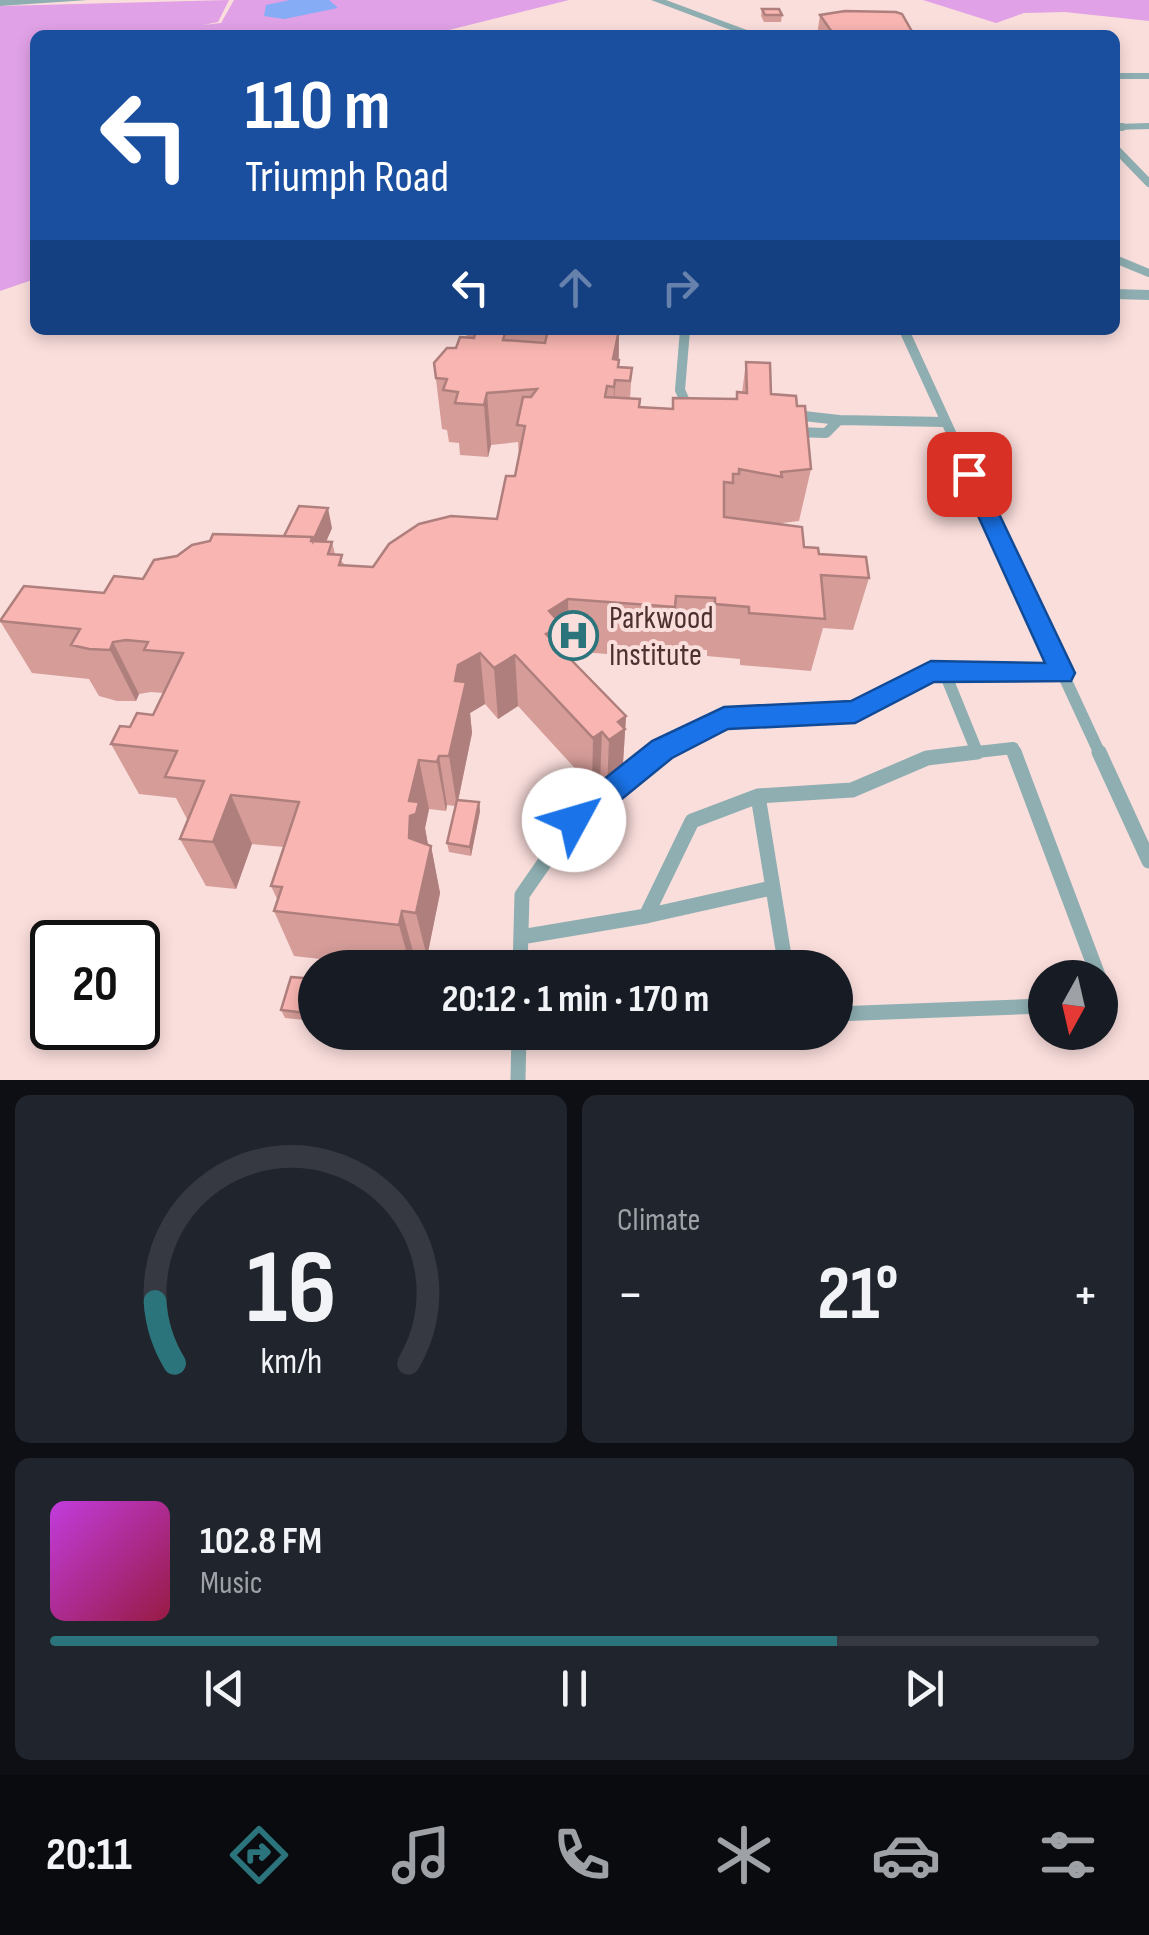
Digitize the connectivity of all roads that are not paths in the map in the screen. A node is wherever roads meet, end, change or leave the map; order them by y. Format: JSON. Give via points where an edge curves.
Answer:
{"nodes":[{"id":1,"x":83,"y":0,"type":"edge"},
{"id":2,"x":656,"y":0,"type":"edge"},
{"id":3,"x":0,"y":3,"type":"edge"},
{"id":4,"x":741,"y":30,"type":"edge"},
{"id":5,"x":1120,"y":76,"type":"edge"},
{"id":6,"x":1149,"y":76,"type":"edge"},
{"id":7,"x":1149,"y":126,"type":"edge"},
{"id":8,"x":1120,"y":127,"type":"edge"},
{"id":9,"x":1120,"y":153,"type":"edge"},
{"id":10,"x":1149,"y":183,"type":"edge"},
{"id":11,"x":1120,"y":261,"type":"edge"},
{"id":12,"x":1149,"y":273,"type":"edge"},
{"id":13,"x":1120,"y":294,"type":"edge"},
{"id":14,"x":1149,"y":295,"type":"edge"},
{"id":15,"x":685,"y":335,"type":"edge"},
{"id":16,"x":906,"y":335,"type":"edge"},
{"id":17,"x":686,"y":404,"type":"junction"},
{"id":18,"x":705,"y":406,"type":"edge"},
{"id":19,"x":782,"y":414,"type":"edge"},
{"id":20,"x":693,"y":420,"type":"edge"},
{"id":21,"x":839,"y":420,"type":"junction"},
{"id":22,"x":945,"y":422,"type":"junction"},
{"id":23,"x":786,"y":432,"type":"edge"},
{"id":24,"x":944,"y":672,"type":"junction"},
{"id":25,"x":1062,"y":673,"type":"junction"},
{"id":26,"x":977,"y":752,"type":"junction"},
{"id":27,"x":758,"y":796,"type":"junction"},
{"id":28,"x":1149,"y":861,"type":"edge"},
{"id":29,"x":771,"y":888,"type":"junction"},
{"id":30,"x":646,"y":916,"type":"junction"},
{"id":31,"x":521,"y":937,"type":"junction"},
{"id":32,"x":521,"y":950,"type":"edge"},
{"id":33,"x":783,"y":950,"type":"edge"},
{"id":34,"x":1093,"y":960,"type":"edge"},
{"id":35,"x":1028,"y":1007,"type":"edge"},
{"id":36,"x":853,"y":1013,"type":"edge"},
{"id":37,"x":519,"y":1050,"type":"edge"},
{"id":38,"x":518,"y":1080,"type":"edge"}],
"edges":[{"from":1,"to":3,"type":"street"},
{"from":2,"to":4,"type":"street"},
{"from":5,"to":6,"type":"lane"},
{"from":7,"to":8,"type":"lane"},
{"from":9,"to":10,"type":"lane"},
{"from":11,"to":12,"type":"lane"},
{"from":13,"to":14,"type":"lane"},
{"from":15,"to":17,"type":"lane","via":[[680,390]]},
{"from":16,"to":22,"type":"lane"},
{"from":17,"to":18,"type":"lane"},
{"from":17,"to":20,"type":"lane"},
{"from":19,"to":21,"type":"lane"},
{"from":21,"to":22,"type":"lane"},
{"from":21,"to":23,"type":"lane","via":[[826,433]]},
{"from":22,"to":25,"type":"lane"},
{"from":24,"to":25,"type":"lane"},
{"from":24,"to":26,"type":"lane"},
{"from":24,"to":31,"type":"lane","via":[[931,671],[855,712],[724,718],[662,750],[574,820],[522,895]]},
{"from":25,"to":28,"type":"lane"},
{"from":26,"to":27,"type":"lane","via":[[928,758],[852,790]]},
{"from":26,"to":34,"type":"lane","via":[[1014,748]]},
{"from":27,"to":29,"type":"lane"},
{"from":27,"to":30,"type":"lane","via":[[692,822]]},
{"from":29,"to":30,"type":"lane"},
{"from":29,"to":33,"type":"lane"},
{"from":30,"to":31,"type":"lane"},
{"from":31,"to":32,"type":"lane"},
{"from":35,"to":36,"type":"lane"},
{"from":37,"to":38,"type":"lane"}]}
